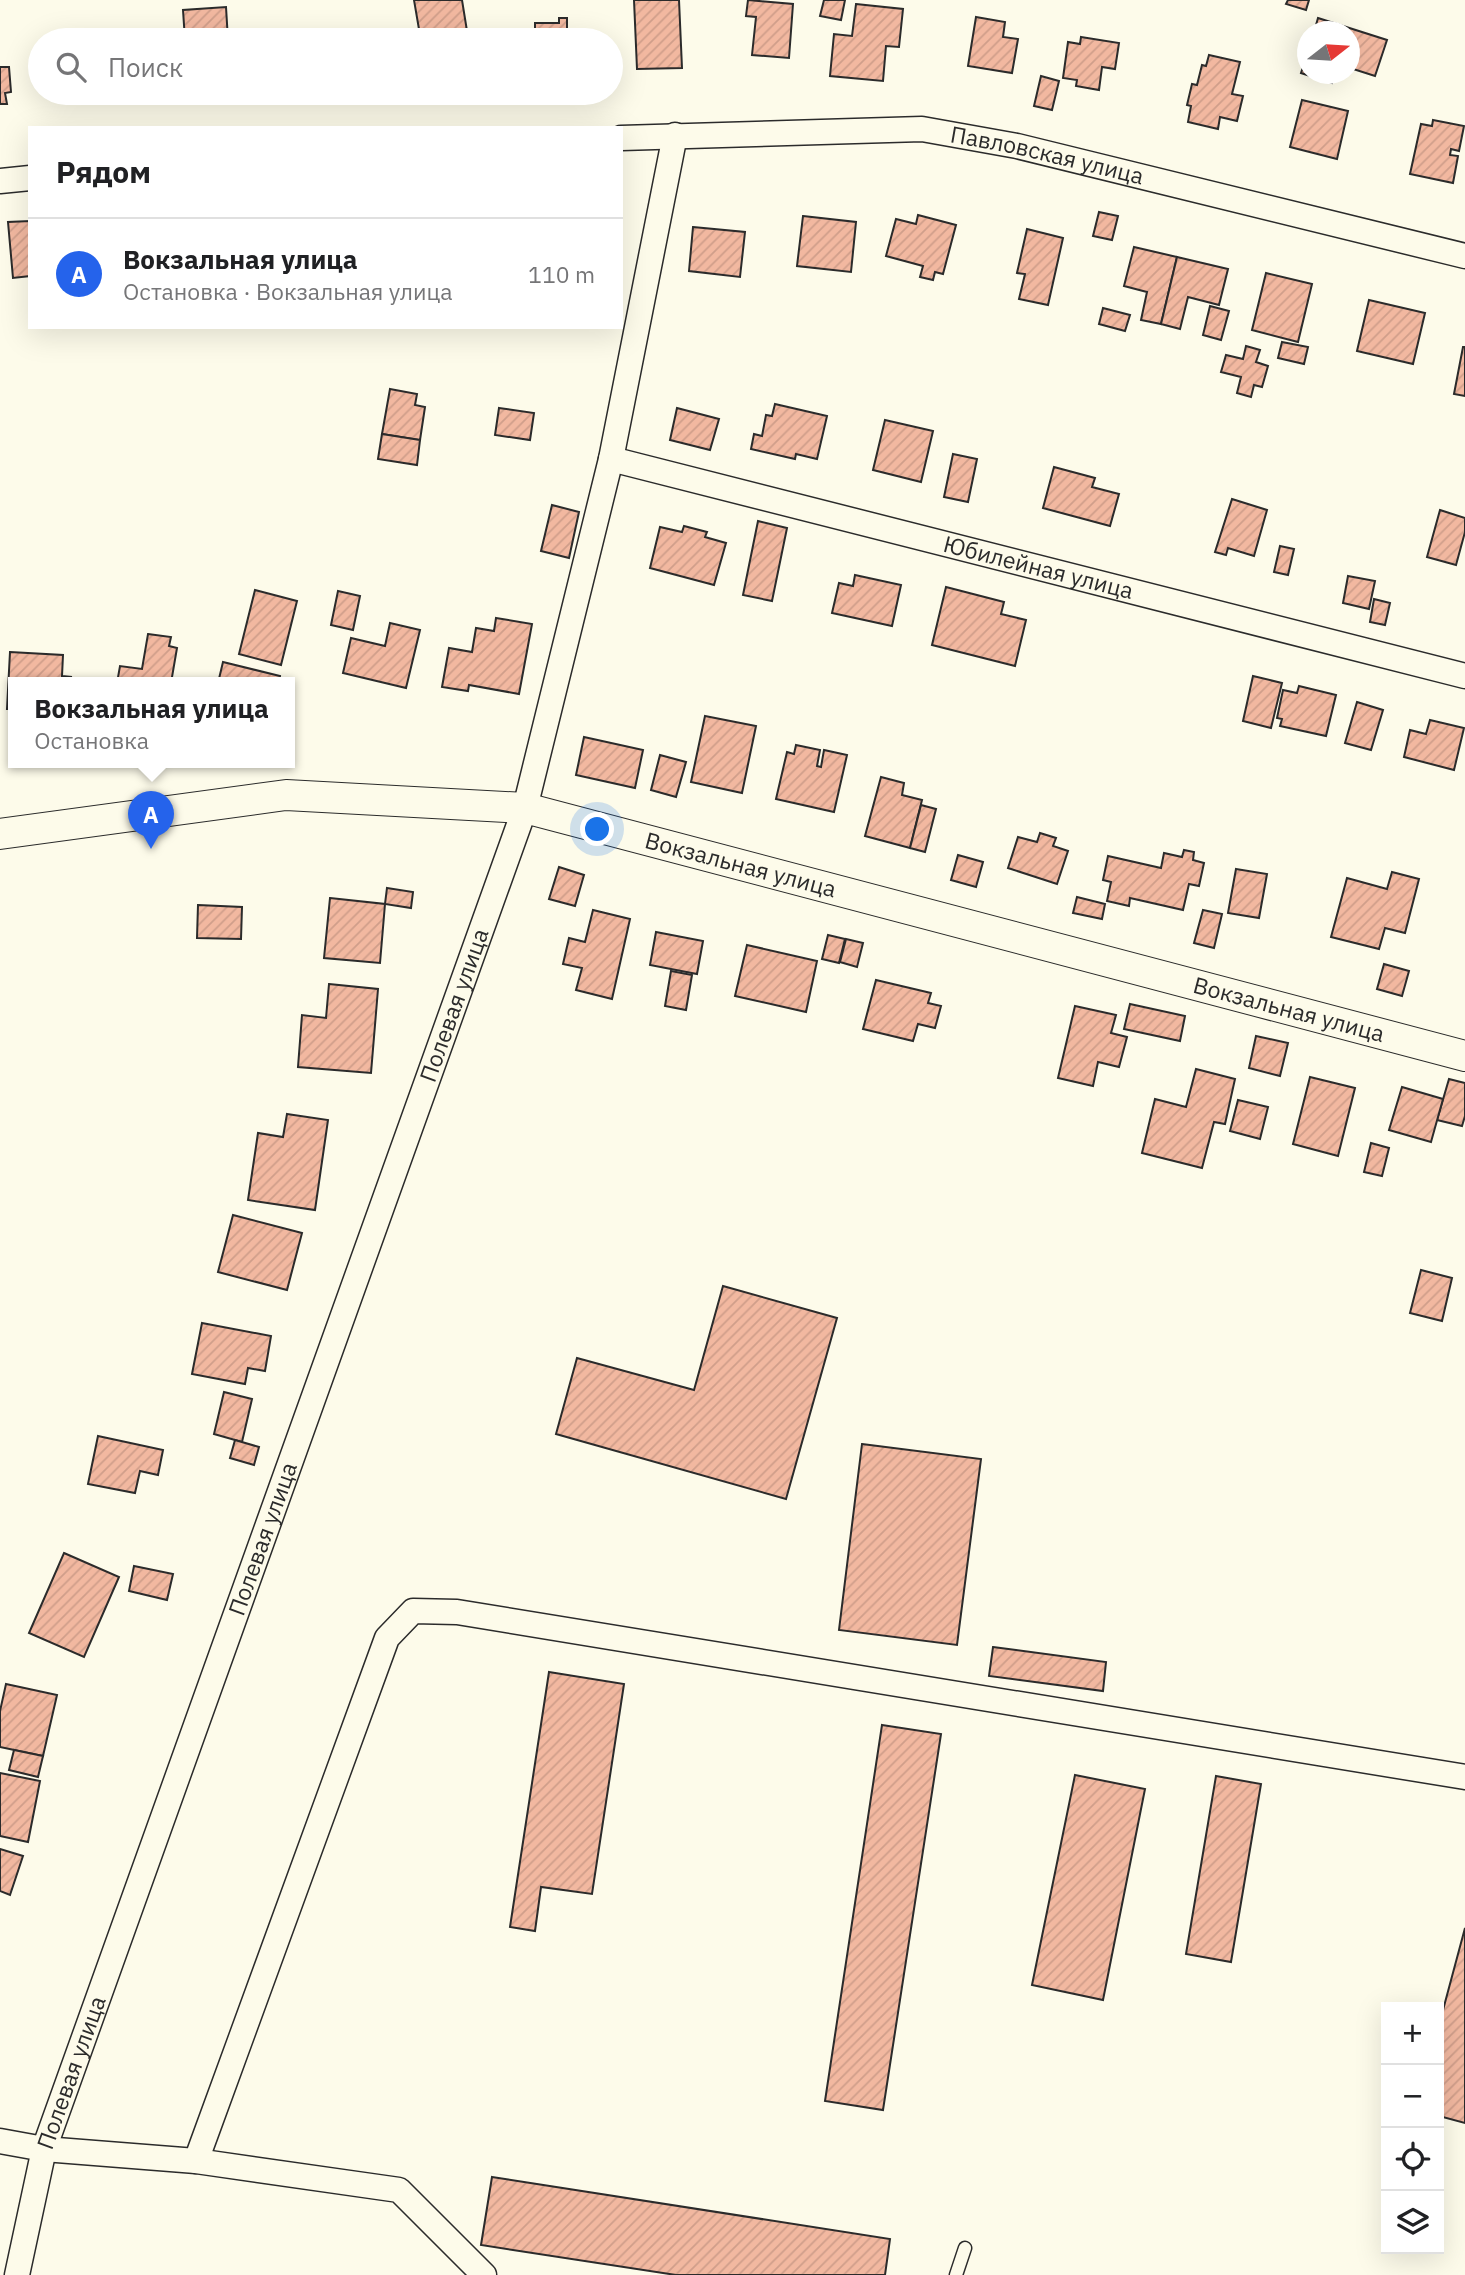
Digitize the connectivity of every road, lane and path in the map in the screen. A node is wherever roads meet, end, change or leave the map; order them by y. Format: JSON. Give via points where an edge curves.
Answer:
{"nodes":[{"id":1,"x":675,"y":135,"type":"junction"},
{"id":2,"x":623,"y":138,"type":"edge"},
{"id":3,"x":28,"y":178,"type":"edge"},
{"id":4,"x":0,"y":181,"type":"edge"},
{"id":5,"x":1465,"y":256,"type":"edge"},
{"id":6,"x":611,"y":458,"type":"junction"},
{"id":7,"x":1465,"y":676,"type":"edge"},
{"id":8,"x":525,"y":808,"type":"junction"},
{"id":9,"x":0,"y":834,"type":"edge"},
{"id":10,"x":1465,"y":1056,"type":"edge"},
{"id":11,"x":1465,"y":1777,"type":"edge"},
{"id":12,"x":0,"y":2141,"type":"edge"},
{"id":13,"x":44,"y":2149,"type":"junction"},
{"id":14,"x":196,"y":2161,"type":"junction"},
{"id":15,"x":965,"y":2248,"type":"dead end"},
{"id":16,"x":18,"y":2275,"type":"edge"},
{"id":17,"x":484,"y":2275,"type":"edge"},
{"id":18,"x":956,"y":2275,"type":"edge"}],
"edges":[{"from":1,"to":2,"type":"street","name":"Павловская улица"},
{"from":1,"to":5,"type":"street","name":"Павловская улица","via":[[922,129],[1017,146]]},
{"from":1,"to":6,"type":"street","name":"Полевая улица"},
{"from":3,"to":4,"type":"street"},
{"from":6,"to":7,"type":"street","name":"Юбилейная улица"},
{"from":6,"to":8,"type":"street","name":"Полевая улица"},
{"from":8,"to":9,"type":"street","name":"Вокзальная улица","via":[[286,795]]},
{"from":8,"to":10,"type":"street","name":"Вокзальная улица"},
{"from":8,"to":13,"type":"street","name":"Полевая улица"},
{"from":11,"to":14,"type":"street","via":[[457,1612],[413,1611],[387,1638]]},
{"from":12,"to":13,"type":"street"},
{"from":13,"to":14,"type":"street"},
{"from":13,"to":16,"type":"street","name":"Полевая улица"},
{"from":14,"to":17,"type":"street","via":[[400,2190]]},
{"from":15,"to":18,"type":"lane"}]}
